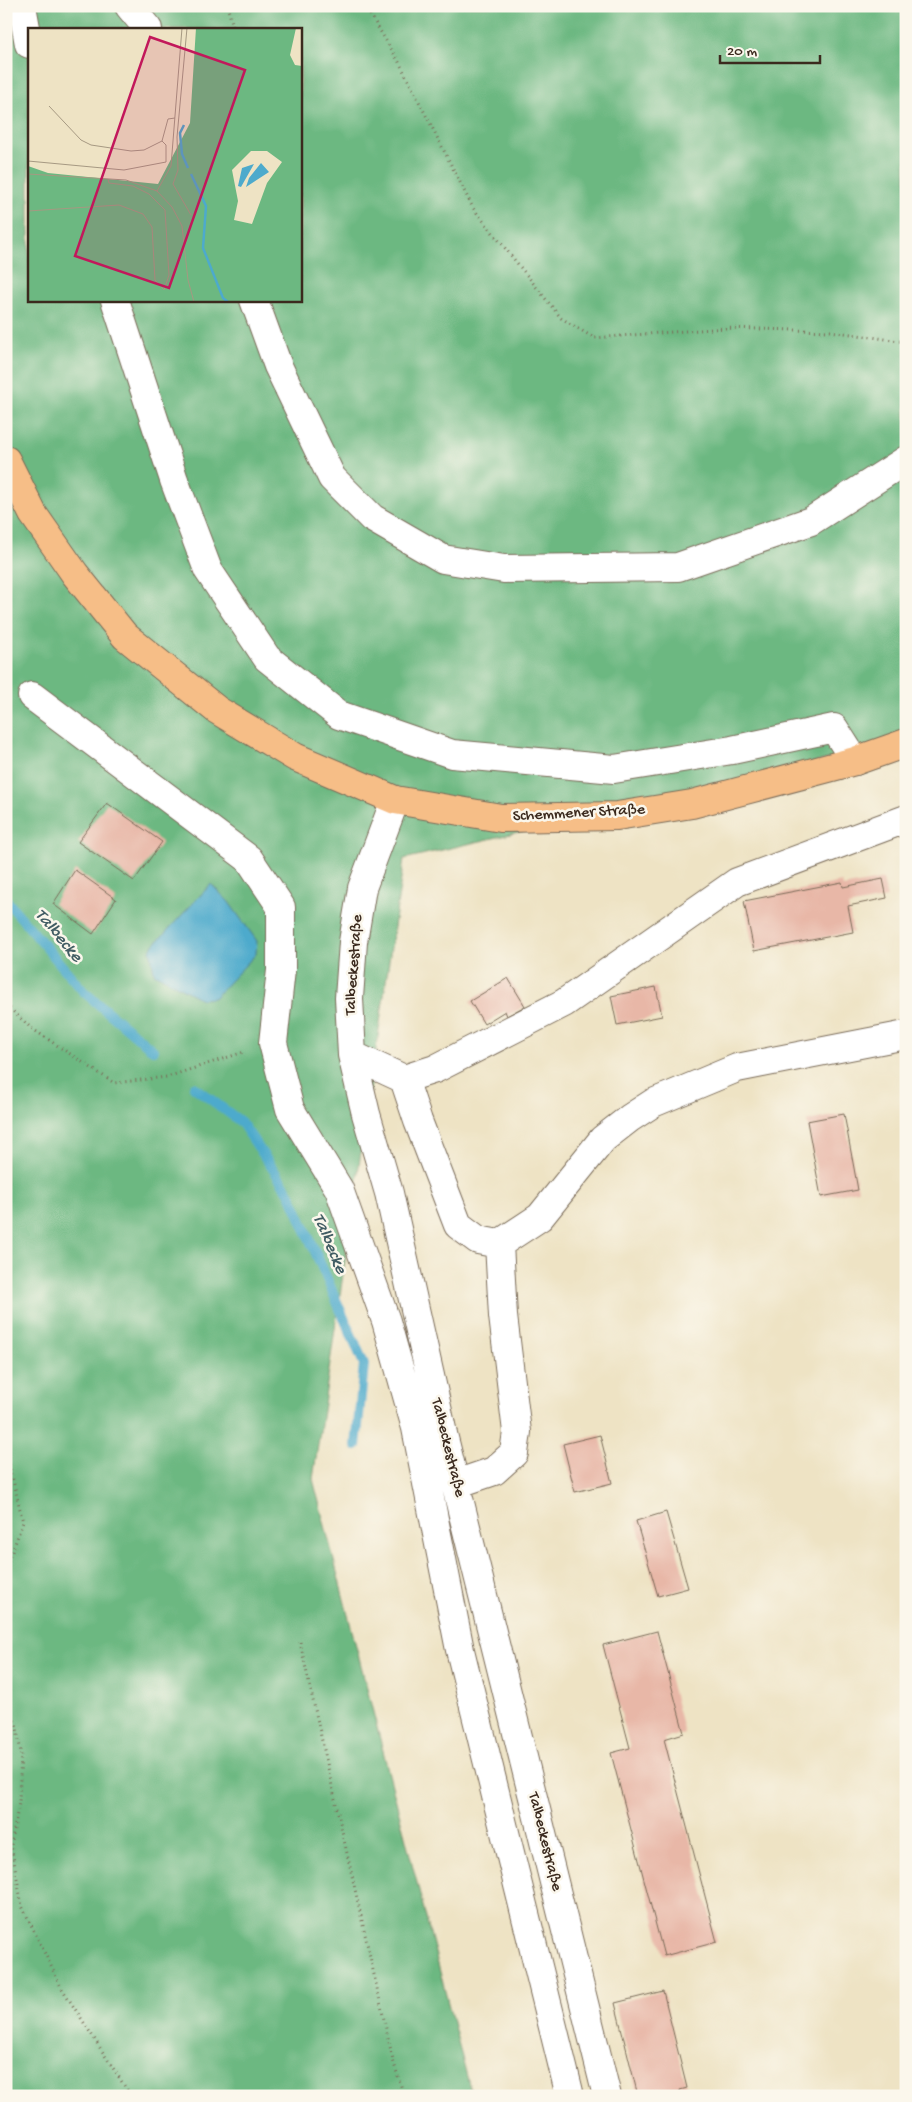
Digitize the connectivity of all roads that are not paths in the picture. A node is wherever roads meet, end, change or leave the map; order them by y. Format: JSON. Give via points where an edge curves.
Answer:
{"nodes":[{"id":1,"x":22,"y":6,"type":"edge"},
{"id":2,"x":129,"y":6,"type":"edge"},
{"id":3,"x":147,"y":28,"type":"edge"},
{"id":4,"x":28,"y":39,"type":"edge"},
{"id":5,"x":114,"y":301,"type":"edge"},
{"id":6,"x":254,"y":301,"type":"edge"},
{"id":7,"x":6,"y":460,"type":"edge"},
{"id":8,"x":906,"y":460,"type":"edge"},
{"id":9,"x":32,"y":696,"type":"dead end"},
{"id":10,"x":906,"y":743,"type":"edge"},
{"id":11,"x":855,"y":761,"type":"junction"},
{"id":12,"x":395,"y":800,"type":"junction"},
{"id":13,"x":906,"y":819,"type":"edge"},
{"id":14,"x":906,"y":1035,"type":"edge"},
{"id":15,"x":352,"y":1055,"type":"junction"},
{"id":16,"x":404,"y":1079,"type":"junction"},
{"id":17,"x":498,"y":1244,"type":"junction"},
{"id":18,"x":456,"y":1484,"type":"junction"},
{"id":19,"x":570,"y":2096,"type":"edge"},
{"id":20,"x":607,"y":2096,"type":"edge"}],
"edges":[{"from":1,"to":4,"type":"street"},
{"from":2,"to":3,"type":"street"},
{"from":5,"to":11,"type":"street","via":[[174,480],[208,570],[267,658],[339,716],[452,754],[614,769],[732,750],[834,728]]},
{"from":6,"to":8,"type":"street","via":[[278,366],[332,478],[372,518],[442,559],[504,569],[678,567],[811,521]]},
{"from":7,"to":12,"type":"main road","name":"Schemmener Straße","via":[[33,514],[75,574],[125,636],[217,710],[295,757]]},
{"from":9,"to":19,"type":"street","via":[[249,859],[282,907],[282,970],[273,1043],[290,1109],[339,1188],[386,1321],[416,1428],[460,1650]]},
{"from":10,"to":11,"type":"main road","name":"Schemmener Straße"},
{"from":11,"to":12,"type":"main road","name":"Schemmener Straße","via":[[692,804],[617,816],[501,818]]},
{"from":12,"to":15,"type":"street","name":"Talbeckestraße","via":[[362,888],[353,942],[349,998]]},
{"from":13,"to":16,"type":"street","via":[[737,882],[564,1003],[435,1069]]},
{"from":14,"to":17,"type":"street","via":[[736,1068],[653,1103],[603,1139],[540,1217]]},
{"from":15,"to":16,"type":"street"},
{"from":15,"to":18,"type":"street","name":"Talbeckestraße","via":[[389,1193]]},
{"from":16,"to":17,"type":"street","via":[[458,1225],[478,1240]]},
{"from":17,"to":18,"type":"street","via":[[517,1432],[514,1453],[494,1471]]},
{"from":18,"to":20,"type":"street","name":"Talbeckestraße"}]}
